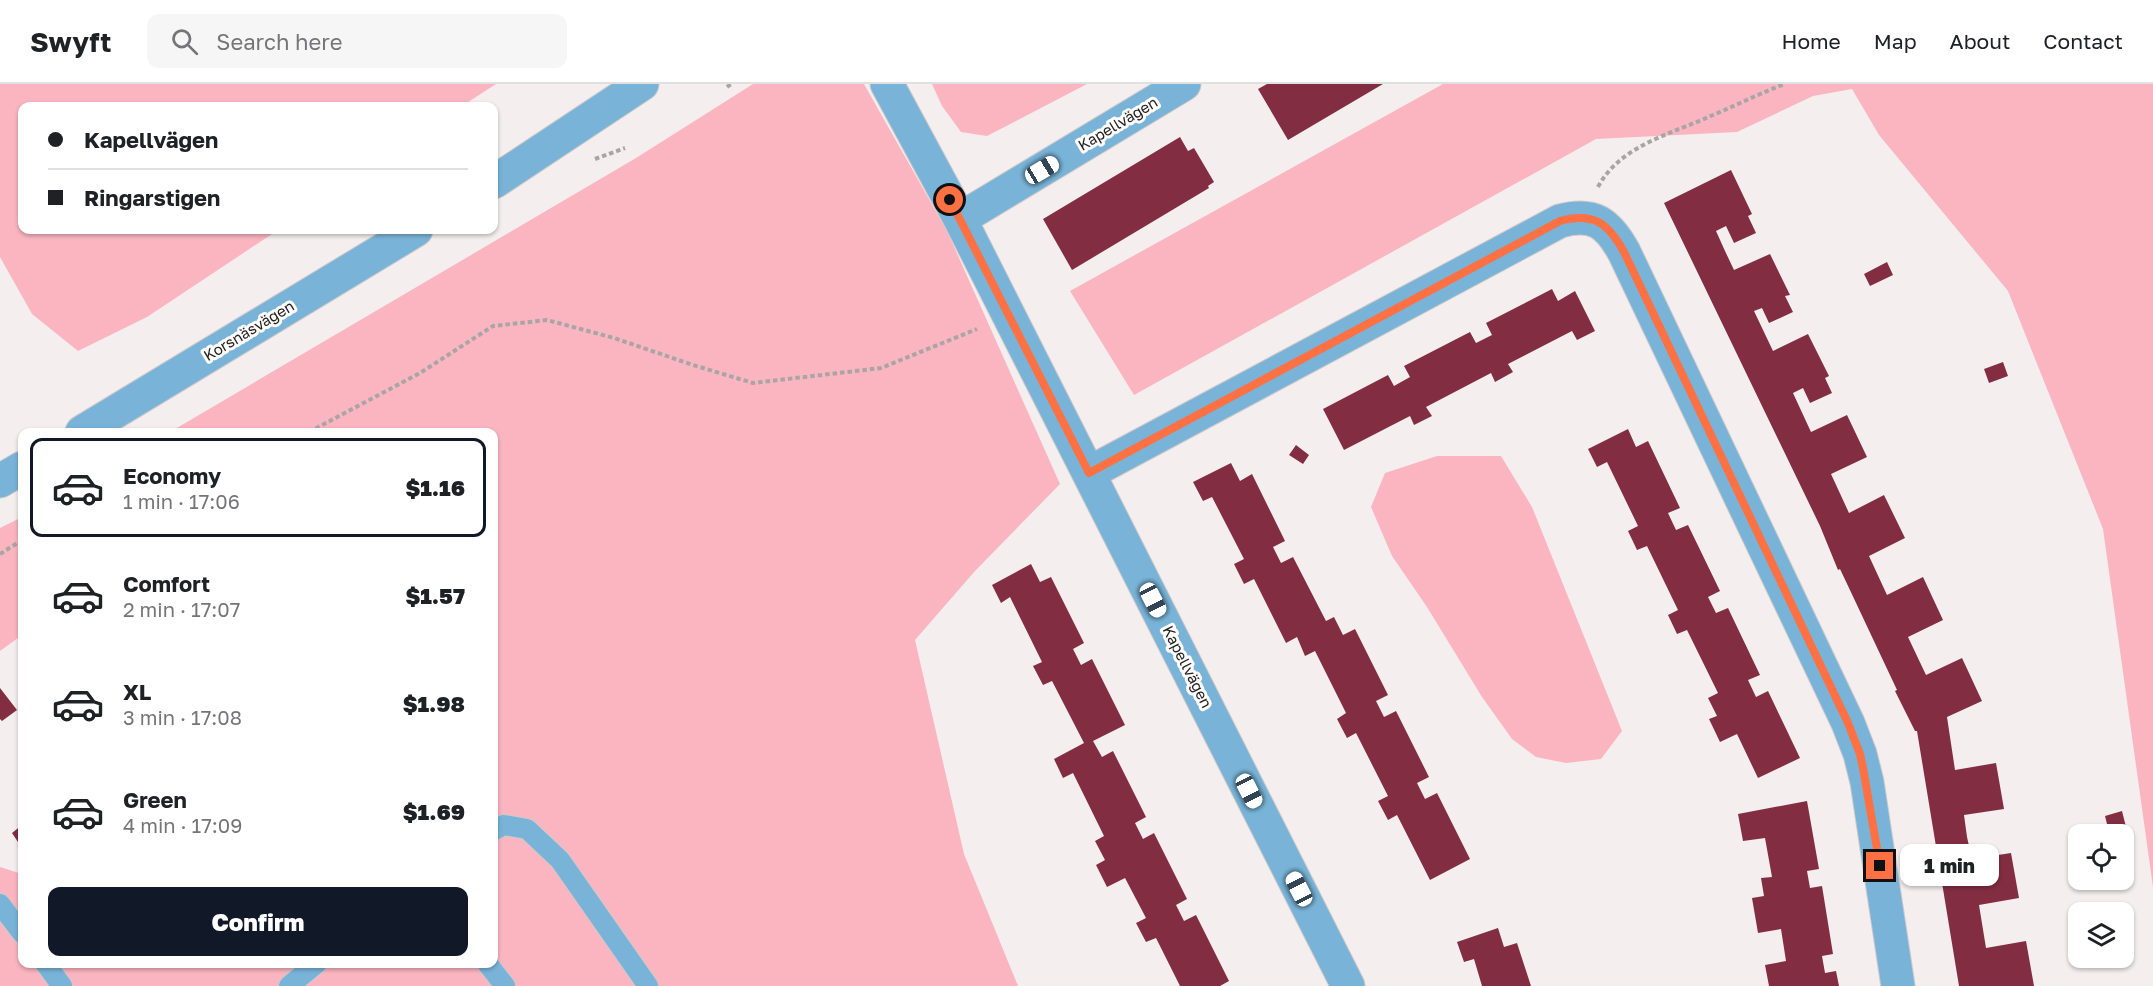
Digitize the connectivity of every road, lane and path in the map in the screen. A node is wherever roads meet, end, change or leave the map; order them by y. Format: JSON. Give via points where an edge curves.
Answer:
{"nodes":[{"id":1,"x":642,"y":84,"type":"edge"},
{"id":2,"x":887,"y":84,"type":"edge"},
{"id":3,"x":1184,"y":84,"type":"edge"},
{"id":4,"x":1785,"y":84,"type":"edge"},
{"id":5,"x":498,"y":179,"type":"edge"},
{"id":6,"x":1583,"y":217,"type":"junction"},
{"id":7,"x":960,"y":219,"type":"junction"},
{"id":8,"x":409,"y":234,"type":"edge"},
{"id":9,"x":1009,"y":316,"type":"junction"},
{"id":10,"x":89,"y":428,"type":"edge"},
{"id":11,"x":317,"y":428,"type":"edge"},
{"id":12,"x":18,"y":470,"type":"edge"},
{"id":13,"x":1089,"y":473,"type":"junction"},
{"id":14,"x":0,"y":481,"type":"edge"},
{"id":15,"x":18,"y":543,"type":"edge"},
{"id":16,"x":0,"y":554,"type":"edge"},
{"id":17,"x":498,"y":828,"type":"edge"},
{"id":18,"x":0,"y":904,"type":"edge"},
{"id":19,"x":18,"y":928,"type":"edge"},
{"id":20,"x":49,"y":968,"type":"edge"},
{"id":21,"x":311,"y":968,"type":"edge"},
{"id":22,"x":491,"y":968,"type":"edge"},
{"id":23,"x":62,"y":986,"type":"edge"},
{"id":24,"x":289,"y":986,"type":"edge"},
{"id":25,"x":505,"y":986,"type":"edge"},
{"id":26,"x":648,"y":986,"type":"edge"},
{"id":27,"x":1348,"y":986,"type":"edge"},
{"id":28,"x":1898,"y":986,"type":"edge"}],
"edges":[{"from":1,"to":5,"type":"street"},
{"from":2,"to":7,"type":"street","name":"Kapellvägen"},
{"from":3,"to":7,"type":"street","name":"Kapellvägen"},
{"from":4,"to":6,"type":"path","via":[[1631,152],[1604,177]]},
{"from":6,"to":13,"type":"street","via":[[1560,221]]},
{"from":6,"to":28,"type":"street","via":[[1606,227],[1624,252],[1848,723],[1867,782]]},
{"from":7,"to":9,"type":"street","name":"Kapellvägen"},
{"from":8,"to":10,"type":"street","name":"Korsnäsvägen"},
{"from":9,"to":11,"type":"path","via":[[881,368],[753,383],[547,320],[493,326],[420,373]]},
{"from":9,"to":13,"type":"street","name":"Kapellvägen"},
{"from":12,"to":14,"type":"street"},
{"from":13,"to":27,"type":"street","name":"Kapellvägen"},
{"from":15,"to":16,"type":"path"},
{"from":17,"to":26,"type":"lane","via":[[504,825],[527,829],[560,860]]},
{"from":18,"to":19,"type":"lane"},
{"from":20,"to":23,"type":"lane"},
{"from":21,"to":24,"type":"lane"},
{"from":22,"to":25,"type":"lane"}]}
